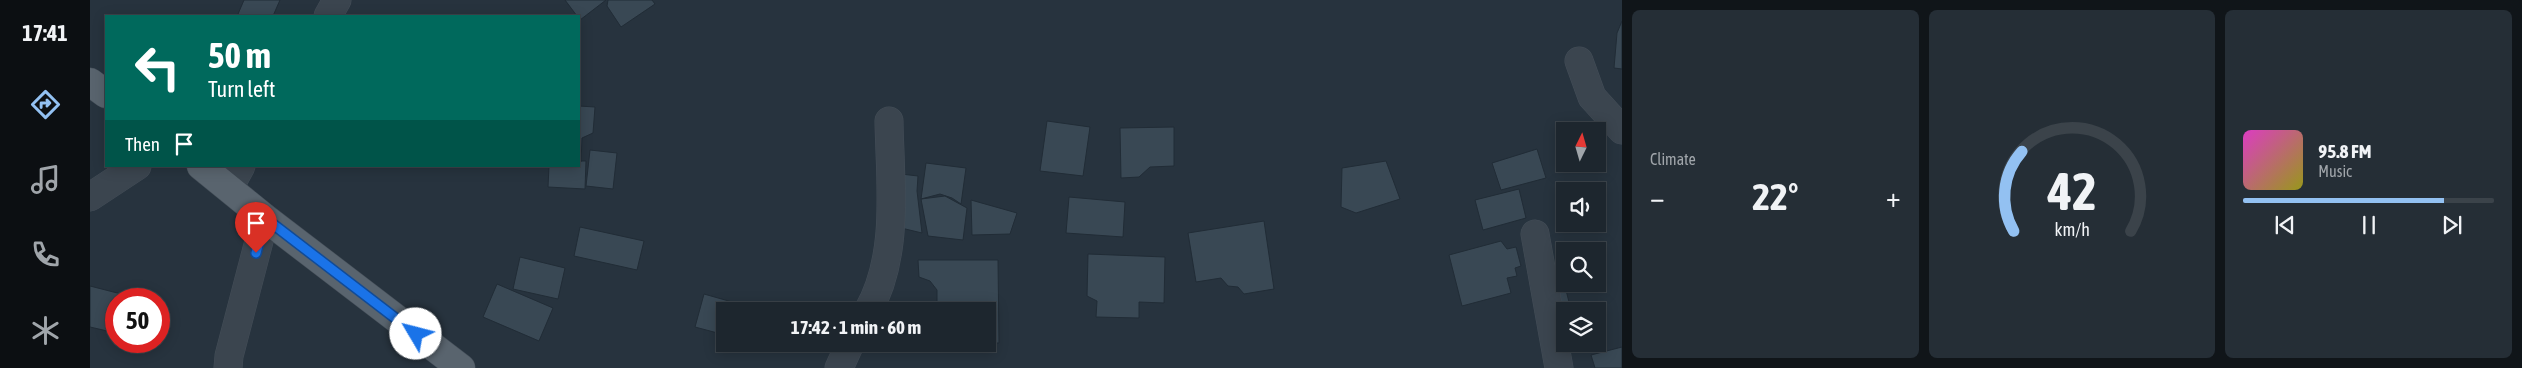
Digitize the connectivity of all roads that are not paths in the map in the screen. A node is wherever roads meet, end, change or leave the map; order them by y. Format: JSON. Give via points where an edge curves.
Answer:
{"nodes":[{"id":1,"x":337,"y":0,"type":"edge"},
{"id":2,"x":329,"y":15,"type":"edge"},
{"id":3,"x":1579,"y":62,"type":"dead end"},
{"id":4,"x":90,"y":82,"type":"edge"},
{"id":5,"x":105,"y":93,"type":"edge"},
{"id":6,"x":889,"y":121,"type":"dead end"},
{"id":7,"x":1622,"y":130,"type":"edge"},
{"id":8,"x":135,"y":167,"type":"edge"},
{"id":9,"x":204,"y":167,"type":"edge"},
{"id":10,"x":235,"y":177,"type":"edge"},
{"id":11,"x":90,"y":197,"type":"edge"},
{"id":12,"x":265,"y":218,"type":"junction"},
{"id":13,"x":1535,"y":234,"type":"dead end"},
{"id":14,"x":872,"y":302,"type":"edge"},
{"id":15,"x":846,"y":352,"type":"edge"},
{"id":16,"x":228,"y":368,"type":"edge"},
{"id":17,"x":461,"y":368,"type":"edge"},
{"id":18,"x":838,"y":368,"type":"edge"},
{"id":19,"x":1559,"y":368,"type":"edge"}],
"edges":[{"from":1,"to":2,"type":"street"},
{"from":3,"to":7,"type":"street","via":[[1592,97]]},
{"from":4,"to":5,"type":"main road"},
{"from":6,"to":14,"type":"street","via":[[891,218],[884,273]]},
{"from":8,"to":11,"type":"street"},
{"from":9,"to":10,"type":"main road"},
{"from":10,"to":12,"type":"main road"},
{"from":12,"to":16,"type":"street"},
{"from":12,"to":17,"type":"main road"},
{"from":13,"to":19,"type":"street"},
{"from":15,"to":18,"type":"street"}]}
